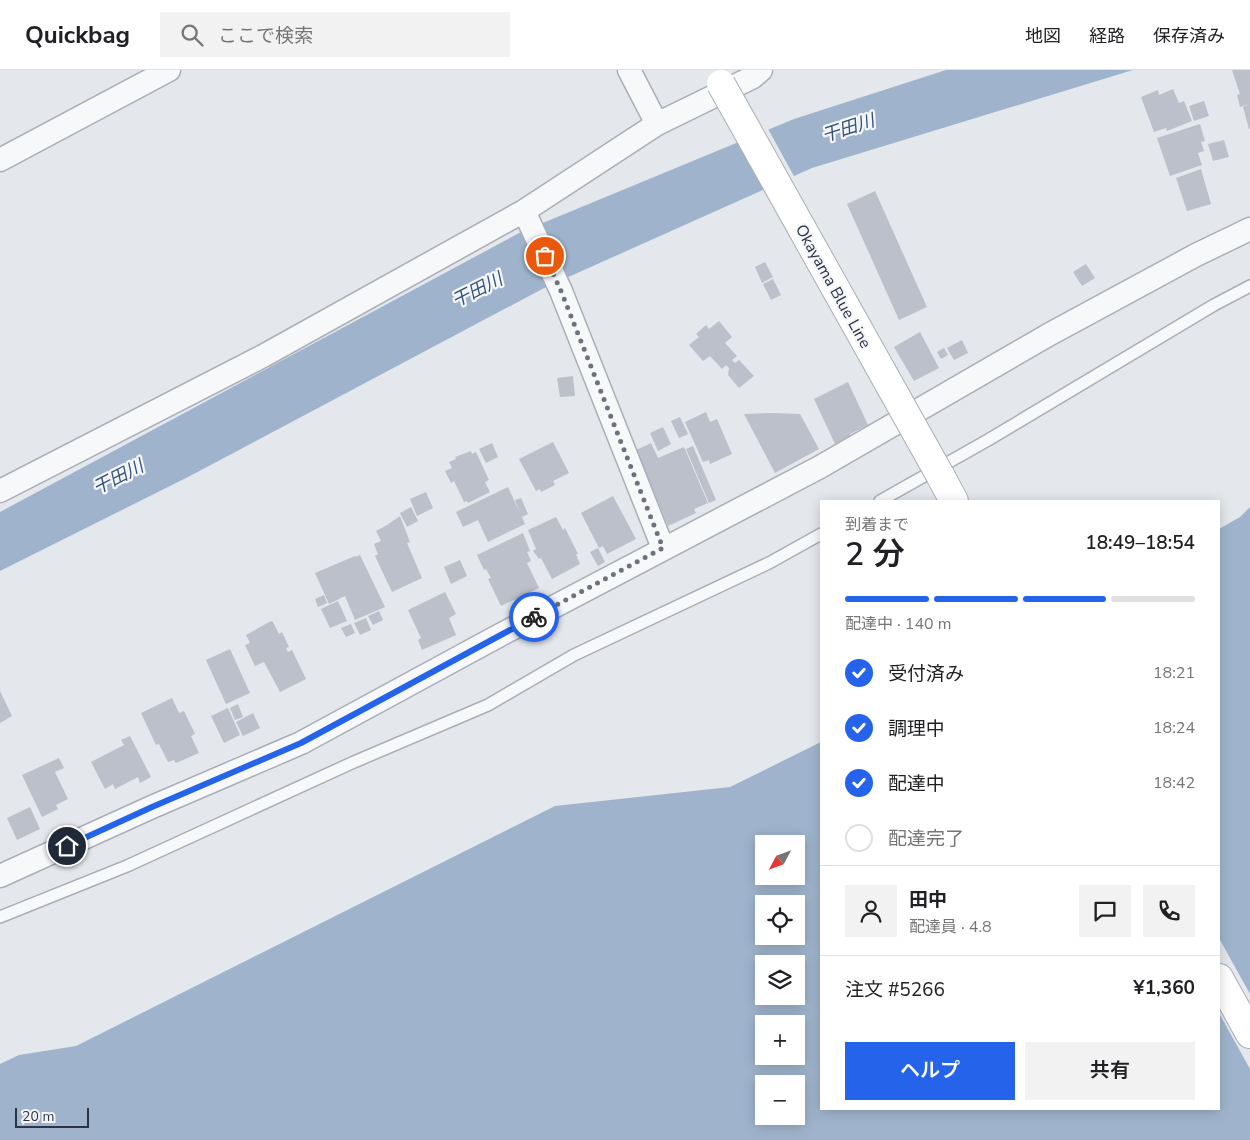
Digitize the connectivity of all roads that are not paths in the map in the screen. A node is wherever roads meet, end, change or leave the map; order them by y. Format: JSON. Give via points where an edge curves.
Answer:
{"nodes":[{"id":1,"x":169,"y":70,"type":"edge"},
{"id":2,"x":629,"y":70,"type":"edge"},
{"id":3,"x":761,"y":70,"type":"edge"},
{"id":4,"x":718,"y":77,"type":"edge"},
{"id":5,"x":657,"y":124,"type":"junction"},
{"id":6,"x":0,"y":160,"type":"edge"},
{"id":7,"x":527,"y":217,"type":"junction"},
{"id":8,"x":1250,"y":229,"type":"edge"},
{"id":9,"x":1250,"y":286,"type":"edge"},
{"id":10,"x":0,"y":491,"type":"edge"},
{"id":11,"x":882,"y":500,"type":"edge"},
{"id":12,"x":953,"y":500,"type":"edge"},
{"id":13,"x":820,"y":535,"type":"edge"},
{"id":14,"x":663,"y":548,"type":"junction"},
{"id":15,"x":0,"y":876,"type":"edge"},
{"id":16,"x":0,"y":917,"type":"edge"},
{"id":17,"x":1220,"y":980,"type":"edge"},
{"id":18,"x":1250,"y":1034,"type":"edge"}],
"edges":[{"from":1,"to":6,"type":"street"},
{"from":2,"to":5,"type":"street"},
{"from":3,"to":5,"type":"street","via":[[753,77]]},
{"from":4,"to":12,"type":"main road","name":"Okayama Blue Line","bridge":true},
{"from":5,"to":7,"type":"street"},
{"from":7,"to":10,"type":"street"},
{"from":7,"to":14,"type":"street","via":[[561,291]]},
{"from":8,"to":14,"type":"street","via":[[1196,254],[1050,334],[820,468]]},
{"from":9,"to":11,"type":"lane"},
{"from":13,"to":16,"type":"lane","via":[[769,563],[574,655],[488,705],[354,762],[127,866]]},
{"from":14,"to":15,"type":"street","via":[[301,743]]},
{"from":17,"to":18,"type":"main road"}]}
